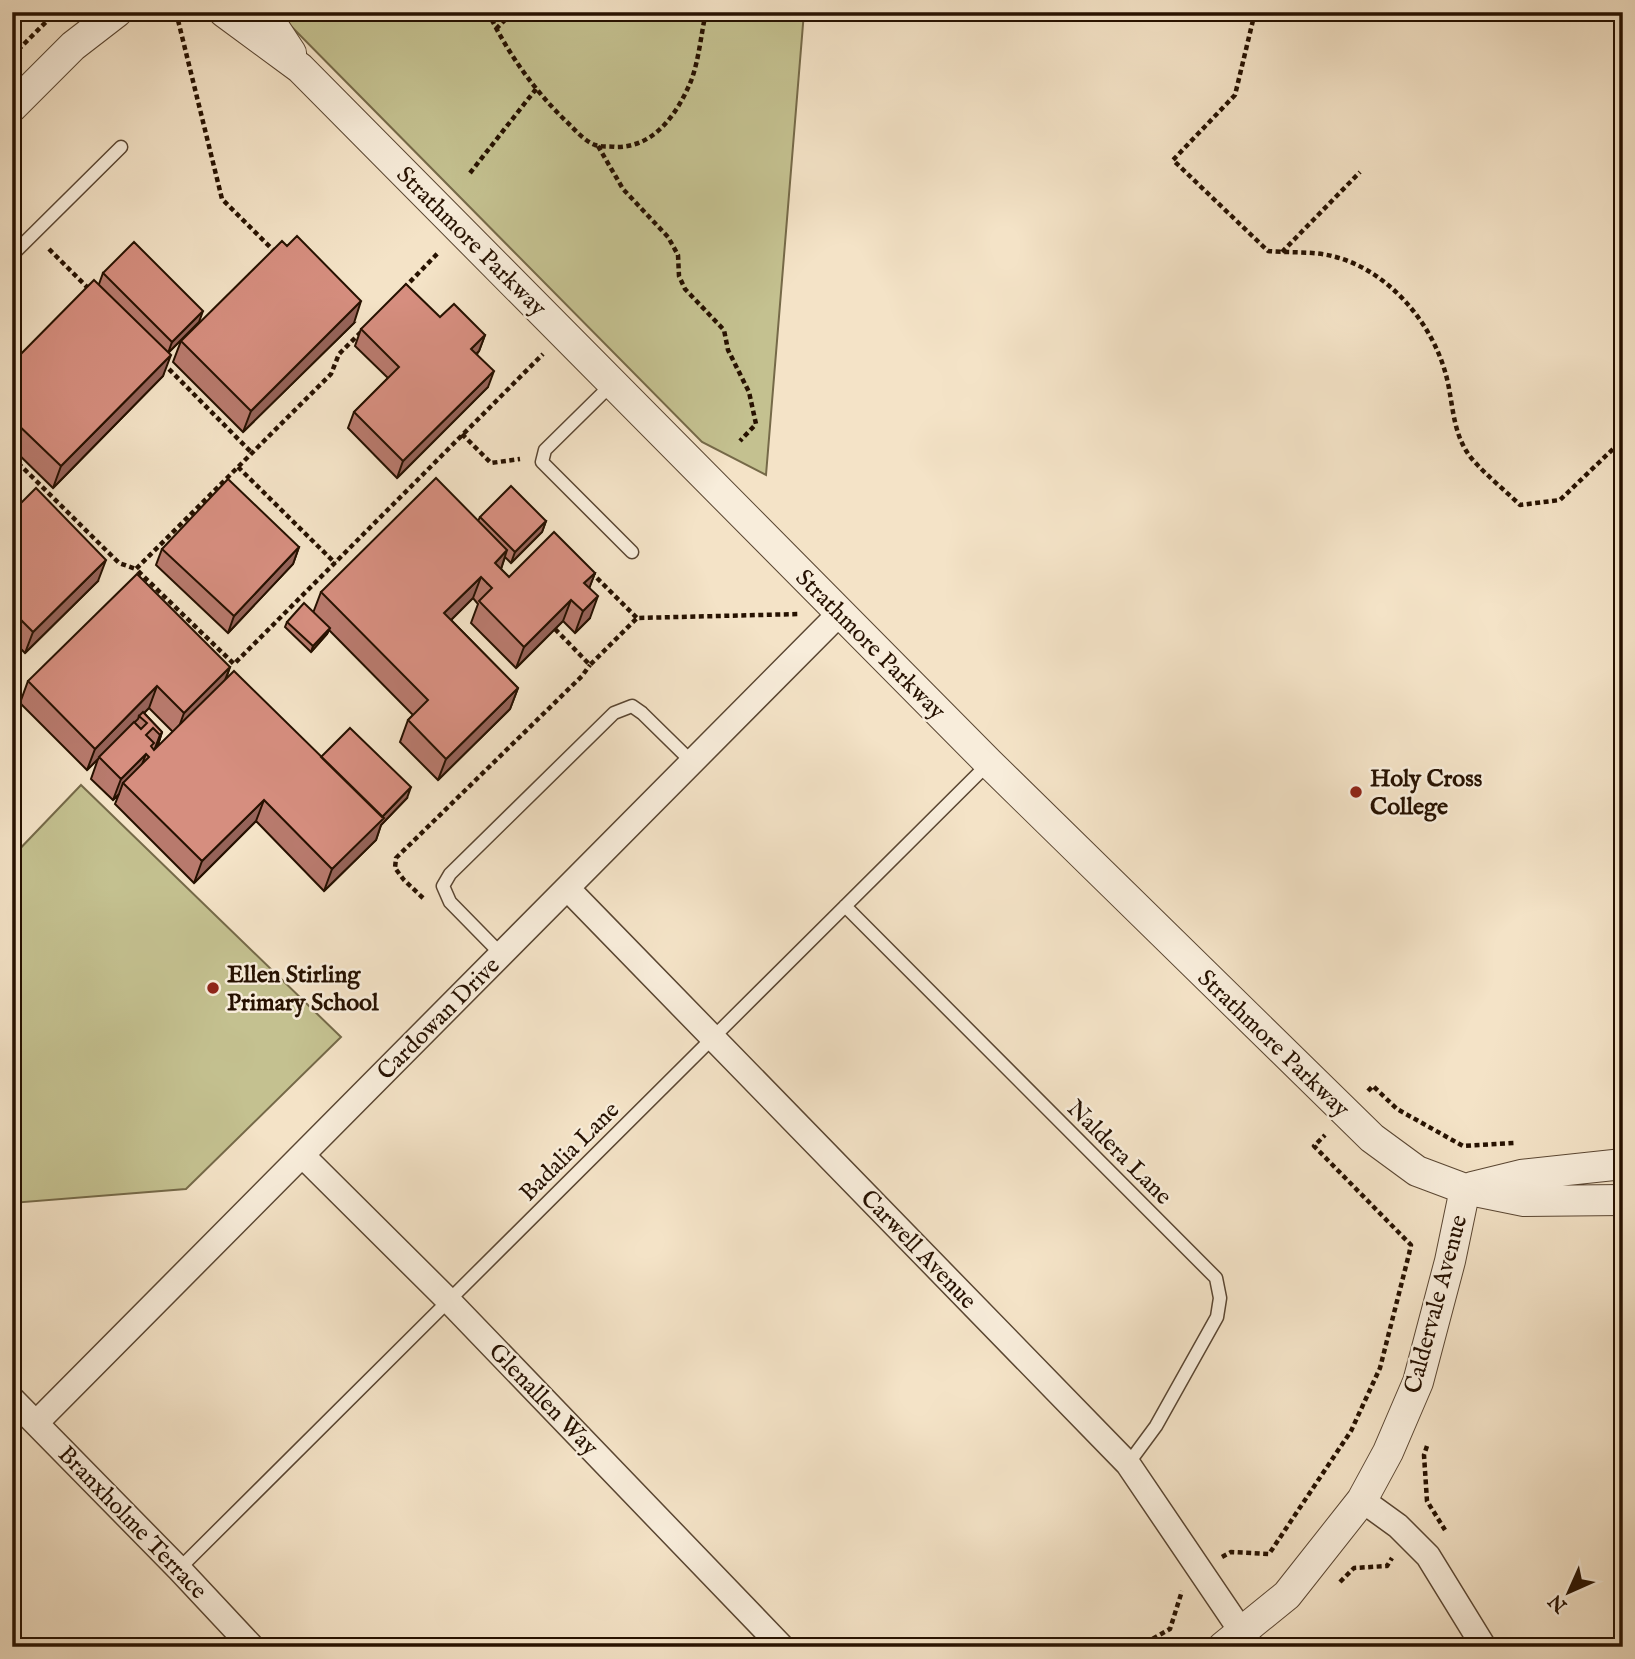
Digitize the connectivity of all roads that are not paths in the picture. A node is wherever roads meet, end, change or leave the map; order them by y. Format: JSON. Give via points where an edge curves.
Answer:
{"nodes":[{"id":1,"x":93,"y":12,"type":"edge"},
{"id":2,"x":117,"y":12,"type":"edge"},
{"id":3,"x":224,"y":12,"type":"edge"},
{"id":4,"x":264,"y":12,"type":"edge"},
{"id":5,"x":74,"y":46,"type":"junction"},
{"id":6,"x":300,"y":68,"type":"junction"},
{"id":7,"x":12,"y":107,"type":"edge"},
{"id":8,"x":121,"y":147,"type":"dead end"},
{"id":9,"x":12,"y":255,"type":"edge"},
{"id":10,"x":612,"y":383,"type":"junction"},
{"id":11,"x":632,"y":552,"type":"dead end"},
{"id":12,"x":841,"y":613,"type":"junction"},
{"id":13,"x":692,"y":762,"type":"junction"},
{"id":14,"x":989,"y":763,"type":"junction"},
{"id":15,"x":567,"y":888,"type":"junction"},
{"id":16,"x":845,"y":906,"type":"junction"},
{"id":17,"x":501,"y":954,"type":"junction"},
{"id":18,"x":712,"y":1038,"type":"junction"},
{"id":19,"x":302,"y":1155,"type":"junction"},
{"id":20,"x":1623,"y":1164,"type":"edge"},
{"id":21,"x":1465,"y":1189,"type":"junction"},
{"id":22,"x":1623,"y":1200,"type":"edge"},
{"id":23,"x":449,"y":1301,"type":"junction"},
{"id":24,"x":12,"y":1399,"type":"edge"},
{"id":25,"x":36,"y":1423,"type":"junction"},
{"id":26,"x":1128,"y":1464,"type":"junction"},
{"id":27,"x":1362,"y":1500,"type":"junction"},
{"id":28,"x":179,"y":1569,"type":"junction"},
{"id":29,"x":1240,"y":1642,"type":"edge"},
{"id":30,"x":252,"y":1647,"type":"edge"},
{"id":31,"x":782,"y":1647,"type":"edge"},
{"id":32,"x":1484,"y":1647,"type":"edge"}],
"edges":[{"from":1,"to":5,"type":"street"},
{"from":2,"to":5,"type":"street"},
{"from":3,"to":6,"type":"street","name":"Strathmore Parkway"},
{"from":4,"to":6,"type":"street","name":"Strathmore Parkway"},
{"from":5,"to":7,"type":"street"},
{"from":6,"to":10,"type":"street","name":"Strathmore Parkway"},
{"from":8,"to":9,"type":"lane"},
{"from":10,"to":11,"type":"lane","via":[[545,450],[542,462]]},
{"from":10,"to":12,"type":"street","name":"Strathmore Parkway"},
{"from":12,"to":13,"type":"street","name":"Cardowan Drive"},
{"from":12,"to":14,"type":"street","name":"Strathmore Parkway"},
{"from":13,"to":15,"type":"street","name":"Cardowan Drive"},
{"from":13,"to":17,"type":"lane","via":[[642,712],[632,706],[614,713],[450,874],[443,886],[450,902]]},
{"from":14,"to":16,"type":"lane","name":"Badalia Lane"},
{"from":14,"to":21,"type":"street","name":"Strathmore Parkway","via":[[1372,1138],[1417,1171]]},
{"from":15,"to":17,"type":"street","name":"Cardowan Drive"},
{"from":15,"to":18,"type":"street","name":"Carwell Avenue"},
{"from":16,"to":18,"type":"lane","name":"Badalia Lane"},
{"from":16,"to":26,"type":"lane","name":"Naldera Lane","via":[[1216,1278],[1217,1317],[1156,1426]]},
{"from":17,"to":19,"type":"street","name":"Cardowan Drive"},
{"from":18,"to":23,"type":"lane","name":"Badalia Lane"},
{"from":18,"to":26,"type":"street","name":"Carwell Avenue"},
{"from":19,"to":23,"type":"street","name":"Glenallen Way"},
{"from":19,"to":25,"type":"street","name":"Cardowan Drive"},
{"from":20,"to":21,"type":"street","via":[[1521,1175]]},
{"from":21,"to":22,"type":"street","name":"Strathmore Parkway","via":[[1524,1201]]},
{"from":21,"to":27,"type":"street","name":"Caldervale Avenue","via":[[1418,1382]]},
{"from":23,"to":28,"type":"lane","name":"Badalia Lane"},
{"from":23,"to":31,"type":"street","name":"Glenallen Way"},
{"from":24,"to":25,"type":"street","name":"Branxholme Terrace"},
{"from":25,"to":28,"type":"street","name":"Branxholme Terrace"},
{"from":26,"to":29,"type":"street","name":"Carwell Avenue","via":[[1202,1571]]},
{"from":27,"to":29,"type":"street","name":"Caldervale Avenue","via":[[1287,1595]]},
{"from":27,"to":32,"type":"street","via":[[1429,1556]]},
{"from":28,"to":30,"type":"street","name":"Branxholme Terrace"}]}
